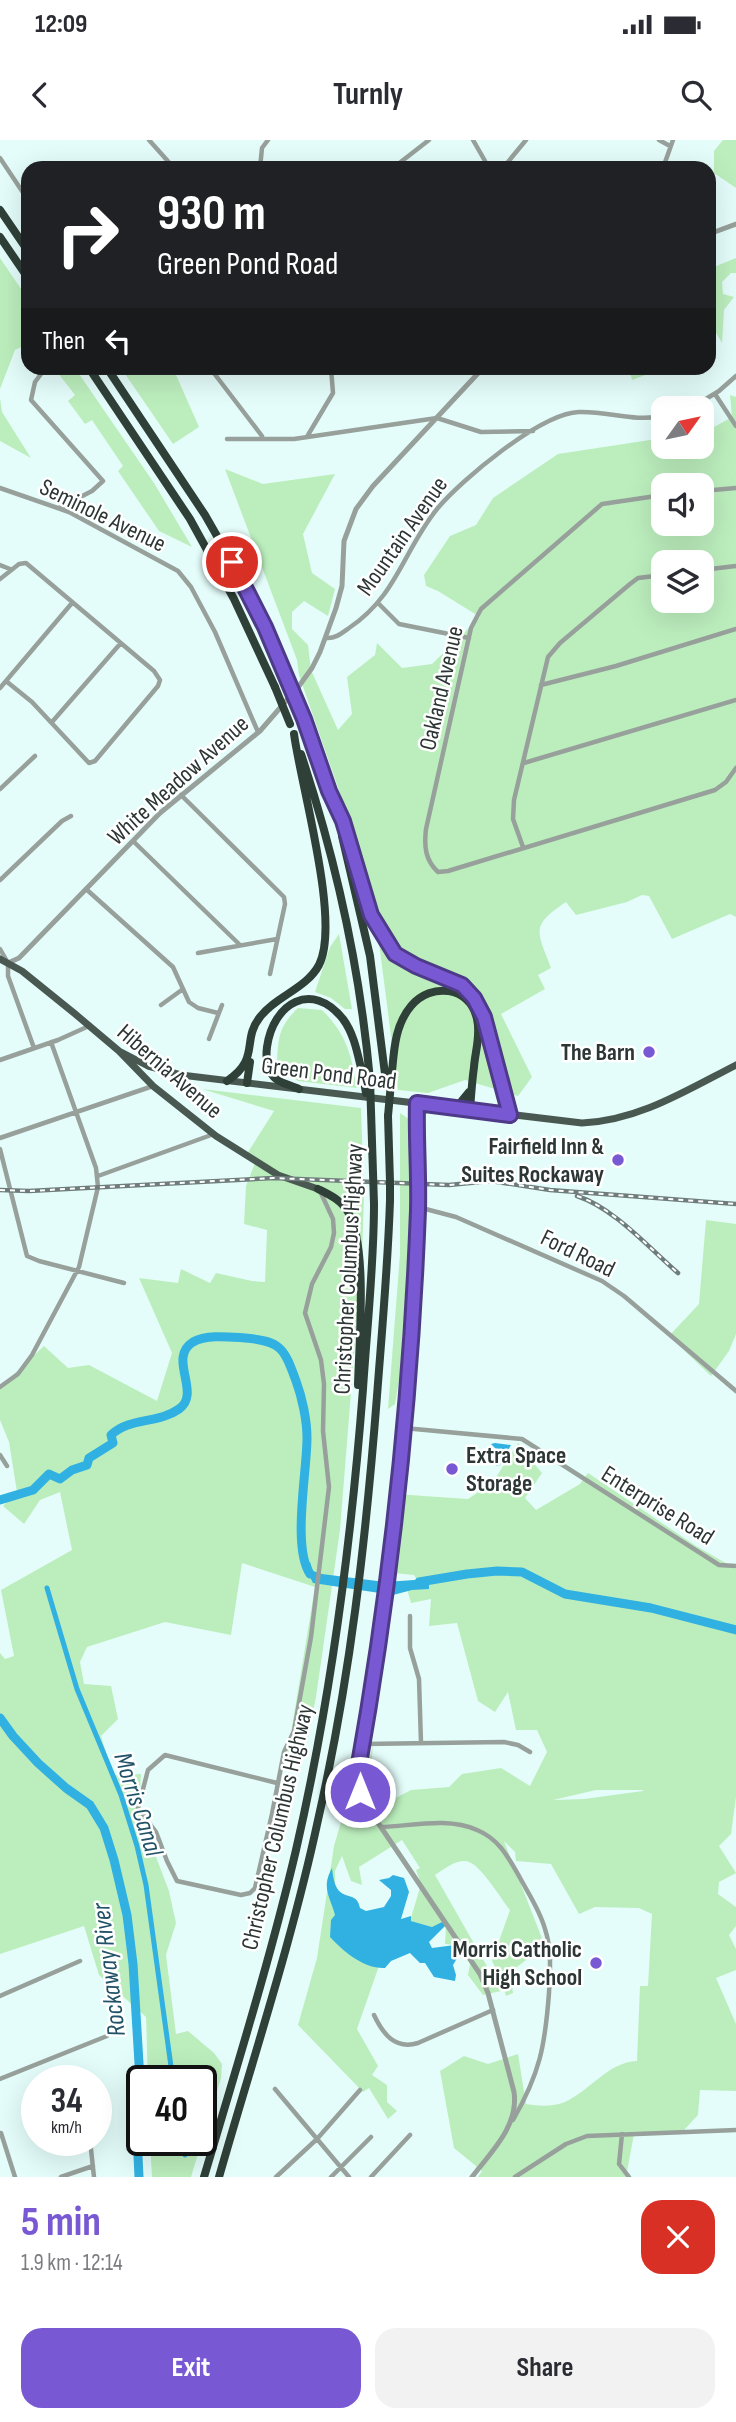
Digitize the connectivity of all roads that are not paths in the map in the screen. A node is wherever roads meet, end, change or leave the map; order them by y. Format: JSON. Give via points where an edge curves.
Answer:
{"nodes":[{"id":1,"x":149,"y":140,"type":"edge"},
{"id":2,"x":268,"y":140,"type":"edge"},
{"id":3,"x":429,"y":140,"type":"edge"},
{"id":4,"x":473,"y":140,"type":"edge"},
{"id":5,"x":526,"y":140,"type":"edge"},
{"id":6,"x":659,"y":140,"type":"edge"},
{"id":7,"x":673,"y":140,"type":"edge"},
{"id":8,"x":670,"y":146,"type":"junction"},
{"id":9,"x":0,"y":158,"type":"edge"},
{"id":10,"x":168,"y":161,"type":"edge"},
{"id":11,"x":261,"y":161,"type":"edge"},
{"id":12,"x":402,"y":161,"type":"edge"},
{"id":13,"x":485,"y":161,"type":"edge"},
{"id":14,"x":509,"y":161,"type":"edge"},
{"id":15,"x":665,"y":161,"type":"edge"},
{"id":16,"x":21,"y":190,"type":"edge"},
{"id":17,"x":0,"y":210,"type":"edge"},
{"id":18,"x":736,"y":224,"type":"edge"},
{"id":19,"x":716,"y":231,"type":"edge"},
{"id":20,"x":0,"y":237,"type":"edge"},
{"id":21,"x":21,"y":241,"type":"edge"},
{"id":22,"x":21,"y":268,"type":"edge"},
{"id":23,"x":40,"y":375,"type":"edge"},
{"id":24,"x":94,"y":375,"type":"edge"},
{"id":25,"x":112,"y":375,"type":"edge"},
{"id":26,"x":215,"y":375,"type":"edge"},
{"id":27,"x":332,"y":375,"type":"edge"},
{"id":28,"x":477,"y":375,"type":"edge"},
{"id":29,"x":736,"y":376,"type":"edge"},
{"id":30,"x":715,"y":394,"type":"junction"},
{"id":31,"x":712,"y":396,"type":"edge"},
{"id":32,"x":651,"y":417,"type":"edge"},
{"id":33,"x":437,"y":418,"type":"junction"},
{"id":34,"x":736,"y":426,"type":"edge"},
{"id":35,"x":534,"y":431,"type":"junction"},
{"id":36,"x":307,"y":436,"type":"junction"},
{"id":37,"x":263,"y":437,"type":"junction"},
{"id":38,"x":227,"y":439,"type":"dead end"},
{"id":39,"x":0,"y":488,"type":"edge"},
{"id":40,"x":736,"y":488,"type":"edge"},
{"id":41,"x":714,"y":490,"type":"edge"},
{"id":42,"x":651,"y":496,"type":"edge"},
{"id":43,"x":58,"y":508,"type":"junction"},
{"id":44,"x":0,"y":565,"type":"edge"},
{"id":45,"x":736,"y":566,"type":"edge"},
{"id":46,"x":10,"y":569,"type":"junction"},
{"id":47,"x":714,"y":569,"type":"edge"},
{"id":48,"x":651,"y":576,"type":"edge"},
{"id":49,"x":0,"y":579,"type":"edge"},
{"id":50,"x":72,"y":603,"type":"junction"},
{"id":51,"x":378,"y":603,"type":"junction"},
{"id":52,"x":736,"y":629,"type":"edge"},
{"id":53,"x":326,"y":638,"type":"junction"},
{"id":54,"x":469,"y":639,"type":"junction"},
{"id":55,"x":120,"y":643,"type":"junction"},
{"id":56,"x":6,"y":681,"type":"junction"},
{"id":57,"x":541,"y":685,"type":"junction"},
{"id":58,"x":0,"y":688,"type":"edge"},
{"id":59,"x":736,"y":700,"type":"edge"},
{"id":60,"x":52,"y":722,"type":"junction"},
{"id":61,"x":258,"y":732,"type":"junction"},
{"id":62,"x":294,"y":734,"type":"junction"},
{"id":63,"x":35,"y":756,"type":"dead end"},
{"id":64,"x":523,"y":763,"type":"junction"},
{"id":65,"x":736,"y":768,"type":"edge"},
{"id":66,"x":0,"y":789,"type":"edge"},
{"id":67,"x":329,"y":791,"type":"junction"},
{"id":68,"x":180,"y":794,"type":"junction"},
{"id":69,"x":71,"y":816,"type":"dead end"},
{"id":70,"x":133,"y":841,"type":"junction"},
{"id":71,"x":523,"y":847,"type":"junction"},
{"id":72,"x":0,"y":880,"type":"edge"},
{"id":73,"x":86,"y":888,"type":"junction"},
{"id":74,"x":277,"y":939,"type":"junction"},
{"id":75,"x":239,"y":944,"type":"junction"},
{"id":76,"x":0,"y":949,"type":"edge"},
{"id":77,"x":198,"y":953,"type":"dead end"},
{"id":78,"x":0,"y":958,"type":"edge"},
{"id":79,"x":8,"y":963,"type":"junction"},
{"id":80,"x":270,"y":974,"type":"dead end"},
{"id":81,"x":183,"y":989,"type":"junction"},
{"id":82,"x":222,"y":1004,"type":"dead end"},
{"id":83,"x":161,"y":1005,"type":"dead end"},
{"id":84,"x":218,"y":1013,"type":"junction"},
{"id":85,"x":89,"y":1026,"type":"junction"},
{"id":86,"x":209,"y":1039,"type":"dead end"},
{"id":87,"x":51,"y":1042,"type":"junction"},
{"id":88,"x":34,"y":1048,"type":"junction"},
{"id":89,"x":120,"y":1051,"type":"junction"},
{"id":90,"x":250,"y":1052,"type":"junction"},
{"id":91,"x":0,"y":1060,"type":"edge"},
{"id":92,"x":736,"y":1065,"type":"edge"},
{"id":93,"x":388,"y":1073,"type":"junction"},
{"id":94,"x":367,"y":1078,"type":"junction"},
{"id":95,"x":227,"y":1081,"type":"junction"},
{"id":96,"x":472,"y":1082,"type":"junction"},
{"id":97,"x":247,"y":1083,"type":"junction"},
{"id":98,"x":153,"y":1086,"type":"junction"},
{"id":99,"x":299,"y":1089,"type":"junction"},
{"id":100,"x":417,"y":1103,"type":"junction"},
{"id":101,"x":446,"y":1107,"type":"junction"},
{"id":102,"x":470,"y":1110,"type":"junction"},
{"id":103,"x":76,"y":1113,"type":"junction"},
{"id":104,"x":510,"y":1115,"type":"junction"},
{"id":105,"x":214,"y":1134,"type":"junction"},
{"id":106,"x":0,"y":1138,"type":"edge"},
{"id":107,"x":0,"y":1149,"type":"edge"},
{"id":108,"x":98,"y":1176,"type":"junction"},
{"id":109,"x":318,"y":1189,"type":"junction"},
{"id":110,"x":418,"y":1207,"type":"junction"},
{"id":111,"x":76,"y":1272,"type":"junction"},
{"id":112,"x":124,"y":1283,"type":"dead end"},
{"id":113,"x":0,"y":1387,"type":"edge"},
{"id":114,"x":736,"y":1391,"type":"edge"},
{"id":115,"x":404,"y":1429,"type":"junction"},
{"id":116,"x":0,"y":1455,"type":"edge"},
{"id":117,"x":357,"y":1461,"type":"junction"},
{"id":118,"x":7,"y":1466,"type":"dead end"},
{"id":119,"x":736,"y":1566,"type":"edge"},
{"id":120,"x":410,"y":1616,"type":"dead end"},
{"id":121,"x":363,"y":1744,"type":"junction"},
{"id":122,"x":421,"y":1744,"type":"junction"},
{"id":123,"x":530,"y":1752,"type":"dead end"},
{"id":124,"x":277,"y":1783,"type":"junction"},
{"id":125,"x":380,"y":1827,"type":"junction"},
{"id":126,"x":80,"y":1961,"type":"dead end"},
{"id":127,"x":0,"y":1996,"type":"edge"},
{"id":128,"x":493,"y":2010,"type":"junction"},
{"id":129,"x":374,"y":2015,"type":"dead end"},
{"id":130,"x":107,"y":2036,"type":"dead end"},
{"id":131,"x":0,"y":2079,"type":"edge"},
{"id":132,"x":275,"y":2089,"type":"dead end"},
{"id":133,"x":360,"y":2090,"type":"dead end"},
{"id":134,"x":512,"y":2121,"type":"junction"},
{"id":135,"x":736,"y":2130,"type":"edge"},
{"id":136,"x":1,"y":2133,"type":"edge"},
{"id":137,"x":622,"y":2134,"type":"junction"},
{"id":138,"x":410,"y":2135,"type":"dead end"},
{"id":139,"x":371,"y":2137,"type":"dead end"},
{"id":140,"x":317,"y":2138,"type":"junction"},
{"id":141,"x":92,"y":2156,"type":"edge"},
{"id":142,"x":93,"y":2166,"type":"junction"},
{"id":143,"x":341,"y":2168,"type":"junction"},
{"id":144,"x":15,"y":2177,"type":"edge"},
{"id":145,"x":61,"y":2177,"type":"edge"},
{"id":146,"x":94,"y":2177,"type":"edge"},
{"id":147,"x":204,"y":2177,"type":"edge"},
{"id":148,"x":219,"y":2177,"type":"edge"},
{"id":149,"x":276,"y":2177,"type":"edge"},
{"id":150,"x":331,"y":2177,"type":"edge"},
{"id":151,"x":349,"y":2177,"type":"edge"},
{"id":152,"x":371,"y":2177,"type":"edge"},
{"id":153,"x":472,"y":2177,"type":"edge"},
{"id":154,"x":515,"y":2177,"type":"edge"},
{"id":155,"x":629,"y":2177,"type":"edge"}],
"edges":[{"from":1,"to":10,"type":"street"},
{"from":2,"to":11,"type":"street"},
{"from":3,"to":12,"type":"street"},
{"from":4,"to":13,"type":"street"},
{"from":5,"to":14,"type":"street"},
{"from":6,"to":8,"type":"street"},
{"from":7,"to":8,"type":"street"},
{"from":8,"to":15,"type":"street"},
{"from":9,"to":16,"type":"street"},
{"from":17,"to":21,"type":"highway"},
{"from":18,"to":19,"type":"street"},
{"from":20,"to":22,"type":"highway"},
{"from":23,"to":43,"type":"street","via":[[31,400],[103,481]]},
{"from":24,"to":62,"type":"highway","bridge":true,"via":[[190,519],[228,587]]},
{"from":25,"to":67,"type":"highway","bridge":true,"via":[[205,515],[257,611],[304,719]]},
{"from":26,"to":37,"type":"street"},
{"from":27,"to":36,"type":"street","via":[[333,393]]},
{"from":28,"to":33,"type":"street","name":"White Meadow Avenue"},
{"from":29,"to":30,"type":"street"},
{"from":30,"to":31,"type":"street"},
{"from":30,"to":34,"type":"street"},
{"from":32,"to":35,"type":"street","name":"Mountain Avenue","via":[[570,413]]},
{"from":33,"to":35,"type":"street","via":[[481,432]]},
{"from":33,"to":36,"type":"street"},
{"from":33,"to":53,"type":"street","name":"White Meadow Avenue","via":[[356,509],[344,541],[342,586]]},
{"from":35,"to":51,"type":"street","name":"Mountain Avenue","via":[[486,462],[450,494]]},
{"from":36,"to":37,"type":"street"},
{"from":37,"to":38,"type":"street"},
{"from":39,"to":43,"type":"street","name":"Seminole Avenue"},
{"from":40,"to":41,"type":"street"},
{"from":42,"to":54,"type":"street","name":"Oakland Avenue","via":[[613,500],[596,508],[486,603]]},
{"from":43,"to":61,"type":"street","name":"Seminole Avenue","via":[[170,566],[186,579],[215,632]]},
{"from":44,"to":46,"type":"street"},
{"from":45,"to":47,"type":"street"},
{"from":46,"to":49,"type":"street"},
{"from":46,"to":50,"type":"street","via":[[26,563]]},
{"from":48,"to":57,"type":"street","via":[[638,578],[560,643],[548,657]]},
{"from":50,"to":55,"type":"street"},
{"from":50,"to":56,"type":"street"},
{"from":51,"to":53,"type":"street","name":"Mountain Avenue","via":[[352,626]]},
{"from":51,"to":54,"type":"street","via":[[399,624]]},
{"from":52,"to":57,"type":"street"},
{"from":53,"to":61,"type":"street","name":"White Meadow Avenue","via":[[312,668]]},
{"from":54,"to":71,"type":"street","name":"Oakland Avenue","via":[[424,844],[434,868],[441,873]]},
{"from":55,"to":60,"type":"street"},
{"from":55,"to":60,"type":"street","via":[[160,680],[94,761],[83,758]]},
{"from":56,"to":58,"type":"street"},
{"from":56,"to":60,"type":"street"},
{"from":57,"to":64,"type":"street"},
{"from":59,"to":64,"type":"street"},
{"from":61,"to":68,"type":"street","name":"White Meadow Avenue"},
{"from":62,"to":90,"type":"highway","via":[[324,894],[326,938],[321,961],[311,977],[260,1016]]},
{"from":62,"to":94,"type":"highway","via":[[345,909],[361,998]]},
{"from":63,"to":66,"type":"street"},
{"from":64,"to":71,"type":"street","via":[[513,819]]},
{"from":65,"to":71,"type":"street","via":[[715,790]]},
{"from":67,"to":93,"type":"highway","via":[[363,921]]},
{"from":67,"to":104,"type":"highway","via":[[343,821],[371,915],[389,947],[416,966],[462,985],[480,1007]]},
{"from":68,"to":70,"type":"street","name":"White Meadow Avenue"},
{"from":68,"to":74,"type":"street","via":[[282,894],[285,904]]},
{"from":69,"to":72,"type":"street"},
{"from":70,"to":73,"type":"street","name":"White Meadow Avenue"},
{"from":70,"to":75,"type":"street"},
{"from":73,"to":79,"type":"street","name":"White Meadow Avenue","via":[[19,958]]},
{"from":73,"to":81,"type":"street","via":[[173,967]]},
{"from":74,"to":75,"type":"street"},
{"from":74,"to":80,"type":"street"},
{"from":75,"to":77,"type":"street"},
{"from":76,"to":79,"type":"street"},
{"from":78,"to":79,"type":"main road","name":"Hibernia Avenue"},
{"from":79,"to":85,"type":"main road","name":"Hibernia Avenue"},
{"from":79,"to":88,"type":"street","via":[[8,976]]},
{"from":81,"to":83,"type":"street"},
{"from":81,"to":84,"type":"street","via":[[192,1004]]},
{"from":82,"to":84,"type":"street"},
{"from":84,"to":86,"type":"street"},
{"from":85,"to":87,"type":"street"},
{"from":85,"to":89,"type":"main road","name":"Hibernia Avenue"},
{"from":87,"to":88,"type":"street"},
{"from":87,"to":103,"type":"street"},
{"from":88,"to":91,"type":"street"},
{"from":89,"to":95,"type":"main road","name":"Green Pond Road","via":[[165,1072]]},
{"from":89,"to":98,"type":"main road","name":"Hibernia Avenue"},
{"from":90,"to":95,"type":"highway","via":[[244,1067]]},
{"from":90,"to":97,"type":"highway"},
{"from":92,"to":104,"type":"main road","name":"Green Pond Road","via":[[623,1117],[582,1123]]},
{"from":93,"to":96,"type":"highway","via":[[405,1014],[424,996],[444,990],[467,1000],[477,1017]]},
{"from":93,"to":148,"type":"highway","name":"Christopher Columbus Highway","bridge":true,"via":[[390,1200],[374,1447],[357,1603],[330,1765],[307,1867]]},
{"from":94,"to":99,"type":"highway","via":[[354,1041],[334,1009],[303,1000],[279,1013],[267,1052],[267,1064],[276,1080]]},
{"from":94,"to":117,"type":"highway","name":"Christopher Columbus Highway","bridge":true,"via":[[374,1204]]},
{"from":95,"to":97,"type":"main road","name":"Green Pond Road"},
{"from":96,"to":101,"type":"highway","via":[[464,1100]]},
{"from":96,"to":102,"type":"highway"},
{"from":97,"to":99,"type":"main road","name":"Green Pond Road"},
{"from":98,"to":103,"type":"street"},
{"from":98,"to":105,"type":"main road","name":"Hibernia Avenue"},
{"from":99,"to":100,"type":"main road","name":"Green Pond Road"},
{"from":100,"to":101,"type":"main road","name":"Green Pond Road"},
{"from":100,"to":110,"type":"street"},
{"from":101,"to":102,"type":"main road","name":"Green Pond Road"},
{"from":102,"to":104,"type":"main road","name":"Green Pond Road"},
{"from":103,"to":106,"type":"street"},
{"from":103,"to":108,"type":"street"},
{"from":105,"to":108,"type":"street"},
{"from":105,"to":109,"type":"main road","name":"Hibernia Avenue","via":[[278,1175]]},
{"from":107,"to":111,"type":"street","via":[[27,1256]]},
{"from":108,"to":111,"type":"street"},
{"from":109,"to":117,"type":"highway","via":[[349,1212],[359,1250]]},
{"from":109,"to":124,"type":"street","via":[[333,1219],[334,1233],[305,1313],[321,1360],[329,1487],[299,1703]]},
{"from":110,"to":114,"type":"street","name":"Ford Road","via":[[456,1217],[602,1281]]},
{"from":110,"to":115,"type":"street"},
{"from":111,"to":112,"type":"street"},
{"from":111,"to":113,"type":"street","via":[[32,1355],[18,1374]]},
{"from":115,"to":119,"type":"street","name":"Enterprise Road","via":[[522,1439],[719,1565]]},
{"from":115,"to":121,"type":"street","via":[[387,1595]]},
{"from":116,"to":118,"type":"street"},
{"from":117,"to":147,"type":"highway","name":"Christopher Columbus Highway","via":[[325,1708],[296,1847]]},
{"from":120,"to":122,"type":"street","via":[[410,1648],[419,1679]]},
{"from":121,"to":122,"type":"street"},
{"from":121,"to":125,"type":"street","via":[[360,1792]]},
{"from":122,"to":123,"type":"street","via":[[504,1742]]},
{"from":124,"to":124,"type":"street","via":[[165,1755],[148,1770],[138,1808],[156,1832],[177,1881],[236,1895],[250,1893],[255,1888]]},
{"from":125,"to":128,"type":"street","via":[[472,1960]]},
{"from":125,"to":134,"type":"street","via":[[448,1823],[483,1833],[510,1858],[542,1919],[550,1964],[546,2036],[532,2084]]},
{"from":126,"to":127,"type":"street"},
{"from":128,"to":129,"type":"street","via":[[406,2045],[393,2042]]},
{"from":128,"to":134,"type":"street","via":[[514,2092]]},
{"from":130,"to":131,"type":"street"},
{"from":132,"to":140,"type":"street"},
{"from":133,"to":140,"type":"street"},
{"from":134,"to":153,"type":"street"},
{"from":135,"to":137,"type":"street"},
{"from":136,"to":144,"type":"street"},
{"from":137,"to":154,"type":"street","via":[[579,2138]]},
{"from":137,"to":155,"type":"street","via":[[619,2164]]},
{"from":138,"to":152,"type":"street"},
{"from":139,"to":143,"type":"street"},
{"from":140,"to":143,"type":"street"},
{"from":140,"to":149,"type":"street"},
{"from":141,"to":142,"type":"street"},
{"from":142,"to":145,"type":"street"},
{"from":142,"to":146,"type":"street"},
{"from":143,"to":150,"type":"street"},
{"from":143,"to":151,"type":"street"}]}
